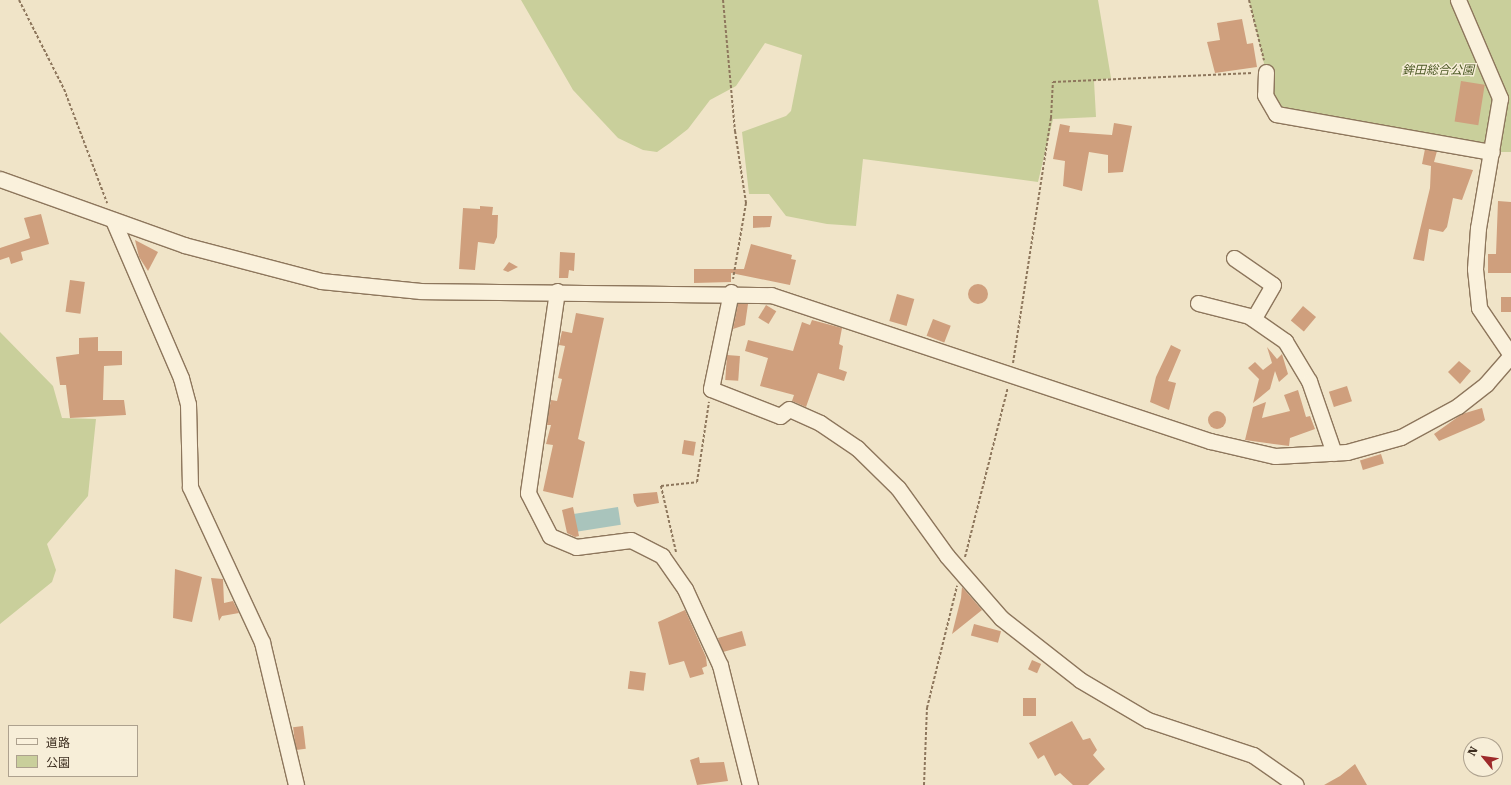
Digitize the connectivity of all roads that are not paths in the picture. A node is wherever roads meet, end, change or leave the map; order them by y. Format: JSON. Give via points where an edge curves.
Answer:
{"nodes":[{"id":1,"x":1458,"y":0,"type":"edge"},
{"id":2,"x":1266,"y":72,"type":"road end"},
{"id":3,"x":1492,"y":152,"type":"junction"},
{"id":4,"x":0,"y":179,"type":"edge"},
{"id":5,"x":113,"y":220,"type":"junction"},
{"id":6,"x":1234,"y":258,"type":"dead end"},
{"id":7,"x":557,"y":291,"type":"junction"},
{"id":8,"x":731,"y":292,"type":"junction"},
{"id":9,"x":1198,"y":302,"type":"dead end"},
{"id":10,"x":1253,"y":319,"type":"junction"},
{"id":11,"x":1511,"y":355,"type":"edge"},
{"id":12,"x":1334,"y":453,"type":"junction"},
{"id":13,"x":296,"y":785,"type":"edge"},
{"id":14,"x":750,"y":785,"type":"edge"},
{"id":15,"x":1296,"y":785,"type":"edge"}],
"edges":[{"from":1,"to":3,"type":"street","via":[[1500,98]]},
{"from":2,"to":3,"type":"street","via":[[1265,95],[1276,114]]},
{"from":3,"to":11,"type":"street","via":[[1475,252],[1476,290],[1479,308]]},
{"from":4,"to":5,"type":"street"},
{"from":5,"to":7,"type":"street","via":[[236,261],[321,281],[421,291]]},
{"from":5,"to":13,"type":"street","via":[[181,378],[188,404],[190,488],[262,642]]},
{"from":6,"to":10,"type":"street","via":[[1273,285]]},
{"from":7,"to":8,"type":"street"},
{"from":7,"to":14,"type":"street","via":[[528,493],[550,536],[576,547],[631,540],[662,556],[685,589],[720,665]]},
{"from":8,"to":12,"type":"street","via":[[771,295],[805,305],[1245,450],[1293,458]]},
{"from":8,"to":15,"type":"street","via":[[711,389],[780,416],[788,409],[850,442],[898,488],[961,573],[1010,626],[1120,706],[1157,723],[1246,753]]},
{"from":9,"to":10,"type":"street"},
{"from":10,"to":12,"type":"street","via":[[1285,341],[1297,356]]},
{"from":11,"to":12,"type":"street","via":[[1486,384],[1439,418],[1380,445]]}]}
